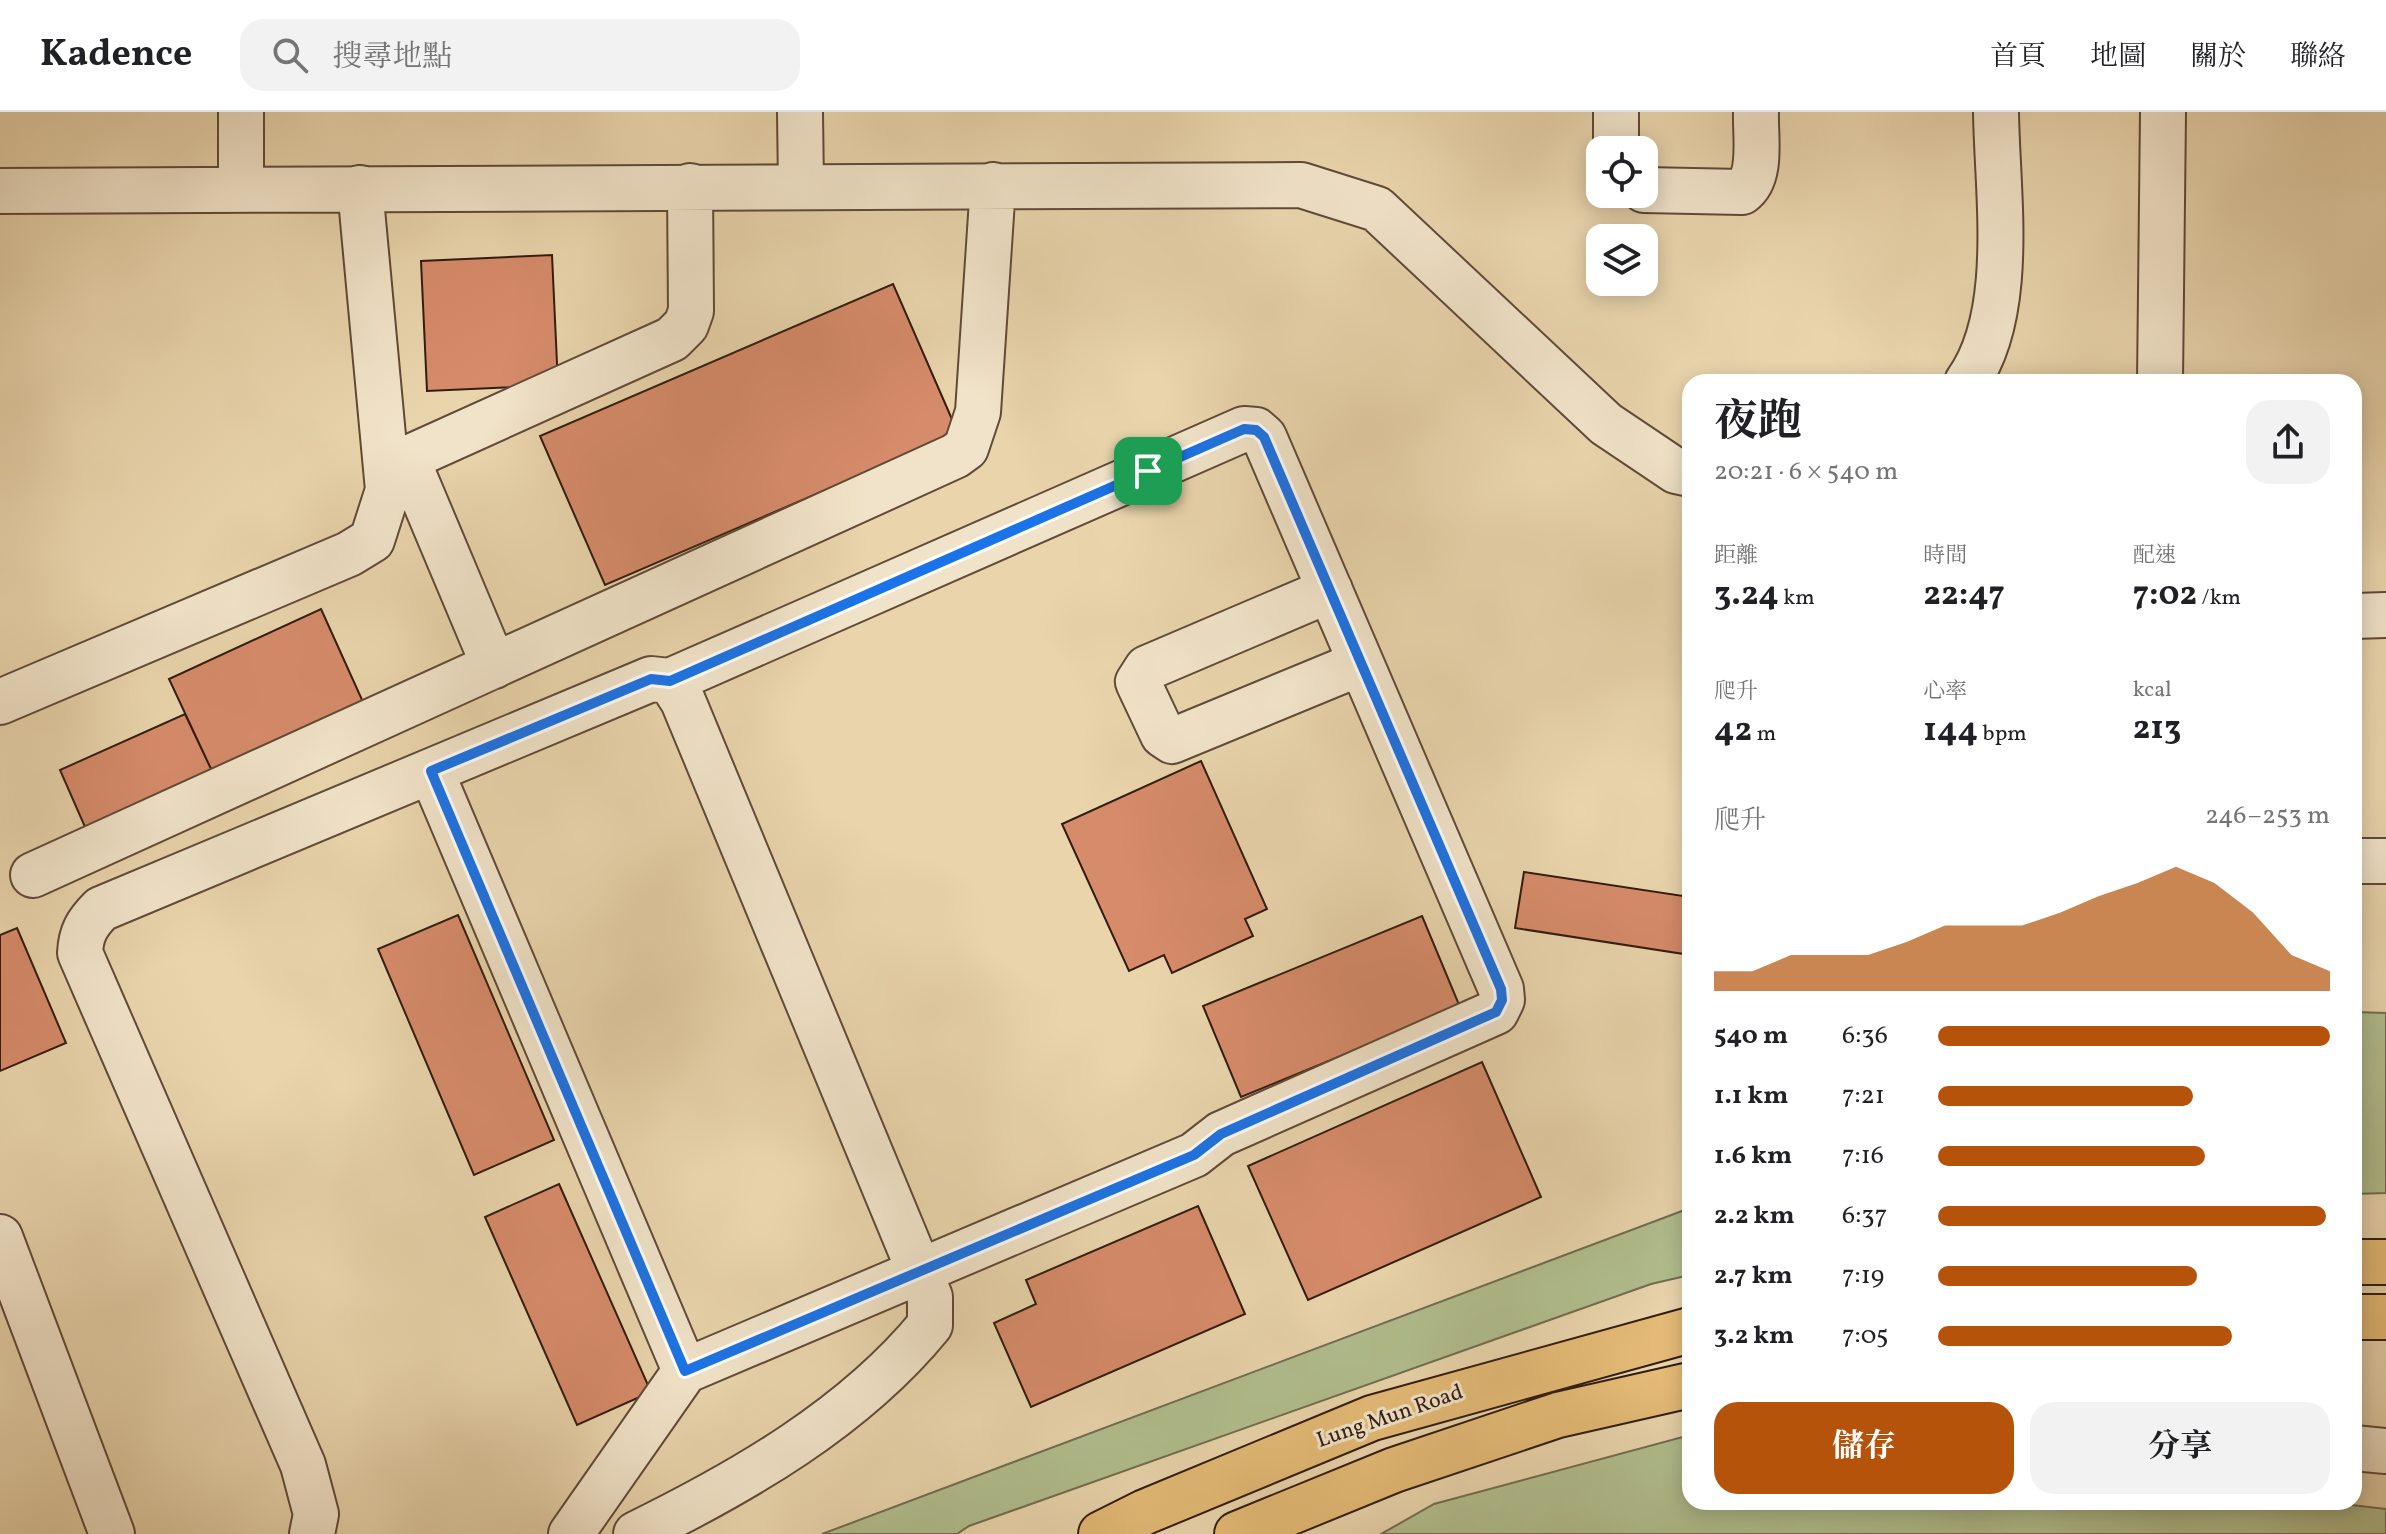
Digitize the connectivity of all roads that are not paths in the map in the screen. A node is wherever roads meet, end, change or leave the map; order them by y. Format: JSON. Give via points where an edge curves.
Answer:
{"nodes":[{"id":1,"x":241,"y":112,"type":"edge"},
{"id":2,"x":800,"y":112,"type":"edge"},
{"id":3,"x":1616,"y":112,"type":"edge"},
{"id":4,"x":1756,"y":112,"type":"edge"},
{"id":5,"x":1996,"y":112,"type":"edge"},
{"id":6,"x":2163,"y":112,"type":"edge"},
{"id":7,"x":1616,"y":136,"type":"edge"},
{"id":8,"x":993,"y":185,"type":"junction"},
{"id":9,"x":690,"y":186,"type":"junction"},
{"id":10,"x":801,"y":186,"type":"junction"},
{"id":11,"x":360,"y":188,"type":"junction"},
{"id":12,"x":241,"y":190,"type":"junction"},
{"id":13,"x":1658,"y":190,"type":"edge"},
{"id":14,"x":0,"y":191,"type":"edge"},
{"id":15,"x":1971,"y":374,"type":"edge"},
{"id":16,"x":2160,"y":374,"type":"edge"},
{"id":17,"x":396,"y":463,"type":"junction"},
{"id":18,"x":1682,"y":472,"type":"edge"},
{"id":19,"x":1330,"y":590,"type":"junction"},
{"id":20,"x":2386,"y":615,"type":"edge"},
{"id":21,"x":2362,"y":616,"type":"edge"},
{"id":22,"x":1361,"y":663,"type":"junction"},
{"id":23,"x":494,"y":666,"type":"junction"},
{"id":24,"x":670,"y":681,"type":"junction"},
{"id":25,"x":0,"y":702,"type":"edge"},
{"id":26,"x":431,"y":771,"type":"junction"},
{"id":27,"x":2362,"y":861,"type":"edge"},
{"id":28,"x":2386,"y":861,"type":"edge"},
{"id":29,"x":33,"y":875,"type":"dead end"},
{"id":30,"x":0,"y":1237,"type":"edge"},
{"id":31,"x":2362,"y":1262,"type":"edge"},
{"id":32,"x":2386,"y":1262,"type":"edge"},
{"id":33,"x":918,"y":1270,"type":"junction"},
{"id":34,"x":2362,"y":1317,"type":"edge"},
{"id":35,"x":2386,"y":1317,"type":"edge"},
{"id":36,"x":1682,"y":1332,"type":"edge"},
{"id":37,"x":685,"y":1371,"type":"junction"},
{"id":38,"x":1682,"y":1387,"type":"edge"},
{"id":39,"x":2362,"y":1449,"type":"edge"},
{"id":40,"x":2386,"y":1451,"type":"edge"},
{"id":41,"x":112,"y":1534,"type":"edge"},
{"id":42,"x":312,"y":1534,"type":"edge"},
{"id":43,"x":571,"y":1534,"type":"edge"},
{"id":44,"x":636,"y":1534,"type":"edge"},
{"id":45,"x":1101,"y":1534,"type":"edge"},
{"id":46,"x":1237,"y":1534,"type":"edge"}],
"edges":[{"from":1,"to":12,"type":"lane"},
{"from":2,"to":10,"type":"lane"},
{"from":3,"to":7,"type":"lane"},
{"from":4,"to":13,"type":"lane","via":[[1755,174],[1749,187],[1742,192]]},
{"from":5,"to":15,"type":"lane","via":[[2000,301]]},
{"from":6,"to":16,"type":"lane"},
{"from":8,"to":10,"type":"lane"},
{"from":8,"to":18,"type":"lane","via":[[1301,185],[1377,209],[1606,424]]},
{"from":8,"to":23,"type":"lane","via":[[978,412],[966,448]]},
{"from":9,"to":10,"type":"lane"},
{"from":9,"to":11,"type":"lane"},
{"from":9,"to":17,"type":"lane","via":[[691,311],[672,339]]},
{"from":11,"to":12,"type":"lane"},
{"from":11,"to":17,"type":"lane"},
{"from":12,"to":14,"type":"lane"},
{"from":17,"to":23,"type":"lane"},
{"from":17,"to":25,"type":"lane","via":[[372,540],[349,554]]},
{"from":19,"to":22,"type":"lane"},
{"from":19,"to":22,"type":"lane","via":[[1147,668],[1138,682],[1163,735],[1172,741]]},
{"from":19,"to":24,"type":"lane","via":[[1264,437],[1244,429]]},
{"from":20,"to":21,"type":"lane"},
{"from":22,"to":33,"type":"lane","via":[[1501,989],[1496,1012],[1221,1134],[1194,1155]]},
{"from":23,"to":29,"type":"lane"},
{"from":24,"to":26,"type":"lane","via":[[651,679]]},
{"from":24,"to":33,"type":"lane","via":[[683,701]]},
{"from":26,"to":37,"type":"lane"},
{"from":26,"to":42,"type":"lane","via":[[101,909],[81,935],[80,953],[303,1465],[316,1514]]},
{"from":27,"to":28,"type":"lane"},
{"from":30,"to":41,"type":"lane"},
{"from":31,"to":32,"type":"main road"},
{"from":33,"to":37,"type":"lane"},
{"from":33,"to":44,"type":"lane","via":[[930,1297],[930,1325],[913,1346],[760,1469]]},
{"from":34,"to":35,"type":"main road"},
{"from":36,"to":45,"type":"main road","name":"Lung Mun Road","via":[[1372,1418]]},
{"from":37,"to":43,"type":"lane"},
{"from":38,"to":46,"type":"main road","via":[[1558,1415],[1394,1470]]},
{"from":39,"to":40,"type":"lane"}]}
